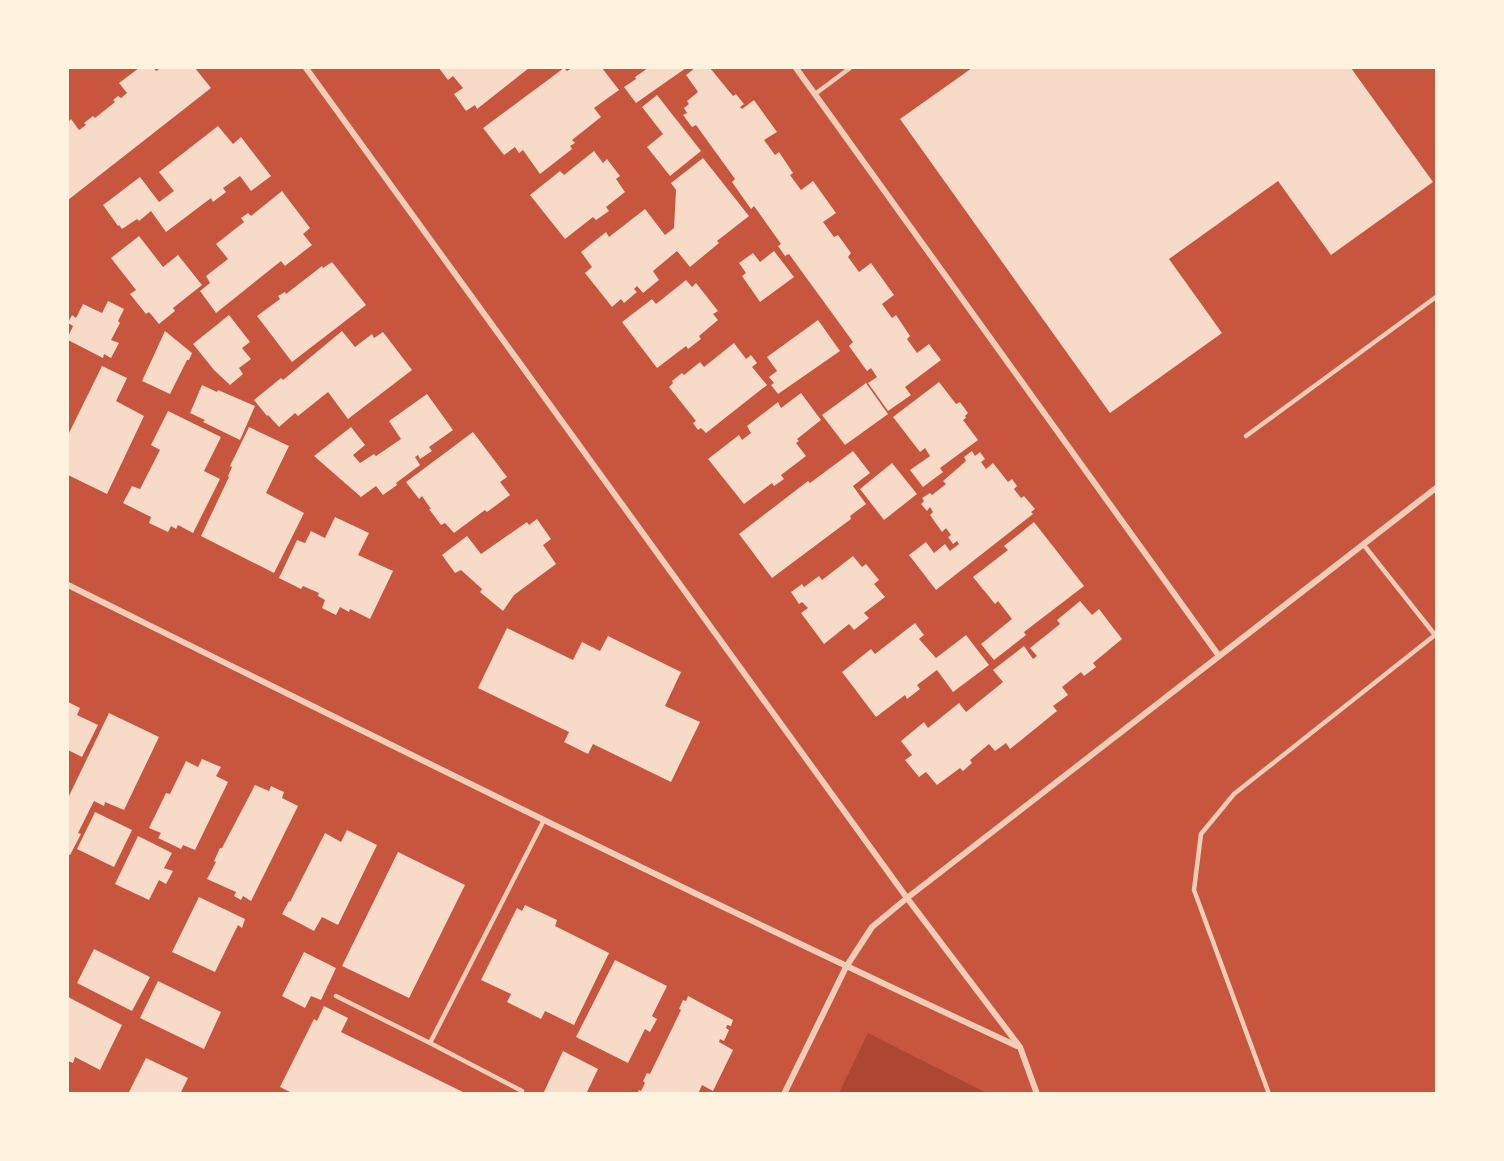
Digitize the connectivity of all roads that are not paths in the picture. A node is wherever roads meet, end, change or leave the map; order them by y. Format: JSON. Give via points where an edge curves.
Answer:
{"nodes":[{"id":1,"x":306,"y":68,"type":"edge"},
{"id":2,"x":796,"y":68,"type":"edge"},
{"id":3,"x":850,"y":68,"type":"edge"},
{"id":4,"x":815,"y":94,"type":"junction"},
{"id":5,"x":1437,"y":297,"type":"edge"},
{"id":6,"x":1246,"y":436,"type":"dead end"},
{"id":7,"x":1437,"y":488,"type":"edge"},
{"id":8,"x":1363,"y":544,"type":"junction"},
{"id":9,"x":68,"y":585,"type":"edge"},
{"id":10,"x":1436,"y":634,"type":"edge"},
{"id":11,"x":1219,"y":656,"type":"junction"},
{"id":12,"x":544,"y":820,"type":"junction"},
{"id":13,"x":907,"y":898,"type":"junction"},
{"id":14,"x":846,"y":967,"type":"junction"},
{"id":15,"x":336,"y":996,"type":"dead end"},
{"id":16,"x":430,"y":1043,"type":"junction"},
{"id":17,"x":1020,"y":1047,"type":"junction"},
{"id":18,"x":522,"y":1091,"type":"dead end"},
{"id":19,"x":784,"y":1094,"type":"edge"},
{"id":20,"x":1037,"y":1094,"type":"edge"},
{"id":21,"x":1269,"y":1094,"type":"edge"}],
"edges":[{"from":1,"to":13,"type":"street"},
{"from":2,"to":4,"type":"street"},
{"from":3,"to":4,"type":"lane"},
{"from":4,"to":11,"type":"street"},
{"from":5,"to":6,"type":"lane"},
{"from":7,"to":8,"type":"street"},
{"from":8,"to":10,"type":"lane"},
{"from":8,"to":11,"type":"street"},
{"from":9,"to":12,"type":"street"},
{"from":10,"to":21,"type":"lane","via":[[1234,794],[1201,834],[1194,890]]},
{"from":11,"to":13,"type":"street"},
{"from":12,"to":14,"type":"street"},
{"from":12,"to":16,"type":"lane"},
{"from":13,"to":14,"type":"street","via":[[872,927]]},
{"from":13,"to":17,"type":"street"},
{"from":14,"to":17,"type":"street"},
{"from":14,"to":19,"type":"street"},
{"from":15,"to":16,"type":"lane"},
{"from":16,"to":18,"type":"lane"},
{"from":17,"to":20,"type":"street"}]}
